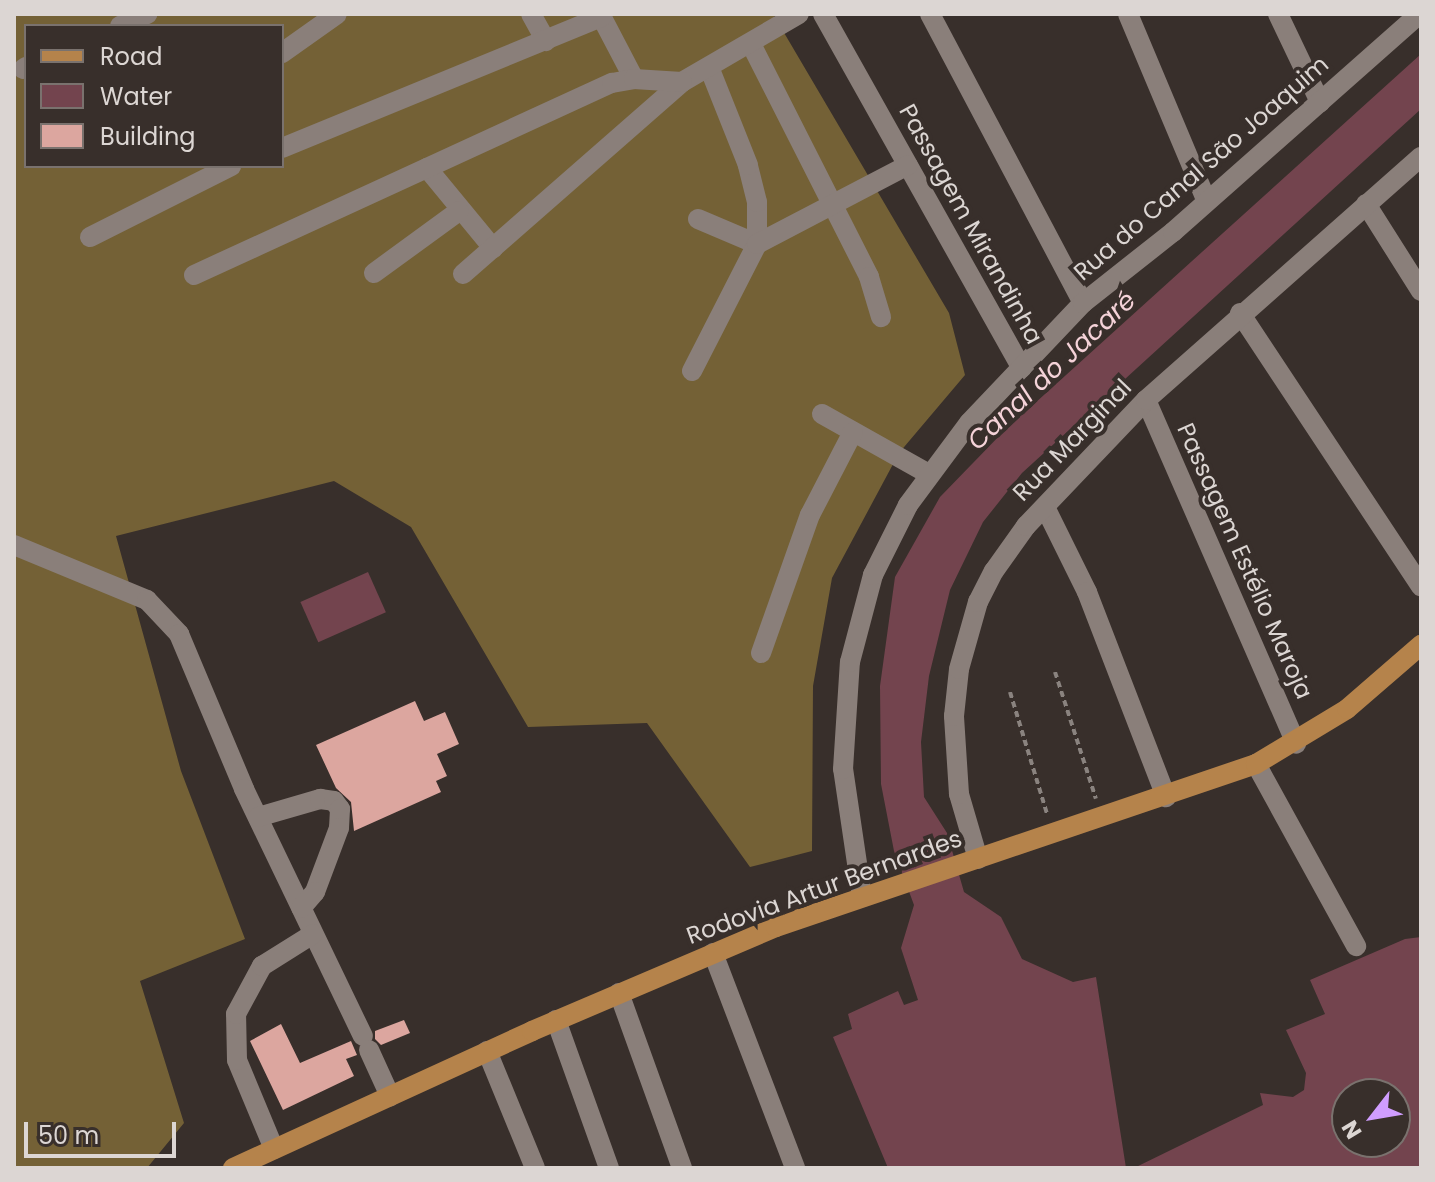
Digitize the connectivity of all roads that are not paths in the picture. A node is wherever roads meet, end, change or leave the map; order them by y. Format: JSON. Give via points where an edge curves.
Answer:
{"nodes":[{"id":1,"x":147,"y":14,"type":"edge"},
{"id":2,"x":337,"y":14,"type":"edge"},
{"id":3,"x":531,"y":14,"type":"edge"},
{"id":4,"x":799,"y":14,"type":"edge"},
{"id":5,"x":823,"y":14,"type":"edge"},
{"id":6,"x":930,"y":14,"type":"edge"},
{"id":7,"x":1128,"y":14,"type":"edge"},
{"id":8,"x":1278,"y":14,"type":"edge"},
{"id":9,"x":1419,"y":14,"type":"edge"},
{"id":10,"x":600,"y":15,"type":"edge"},
{"id":11,"x":124,"y":24,"type":"edge"},
{"id":12,"x":546,"y":41,"type":"junction"},
{"id":13,"x":751,"y":44,"type":"junction"},
{"id":14,"x":284,"y":52,"type":"edge"},
{"id":15,"x":709,"y":67,"type":"junction"},
{"id":16,"x":634,"y":79,"type":"junction"},
{"id":17,"x":682,"y":82,"type":"junction"},
{"id":18,"x":1320,"y":102,"type":"junction"},
{"id":19,"x":284,"y":147,"type":"edge"},
{"id":20,"x":1421,"y":157,"type":"edge"},
{"id":21,"x":908,"y":165,"type":"junction"},
{"id":22,"x":227,"y":168,"type":"edge"},
{"id":23,"x":427,"y":168,"type":"junction"},
{"id":24,"x":1206,"y":200,"type":"junction"},
{"id":25,"x":1366,"y":204,"type":"junction"},
{"id":26,"x":834,"y":207,"type":"junction"},
{"id":27,"x":459,"y":211,"type":"junction"},
{"id":28,"x":698,"y":219,"type":"dead end"},
{"id":29,"x":90,"y":237,"type":"dead end"},
{"id":30,"x":757,"y":244,"type":"junction"},
{"id":31,"x":493,"y":248,"type":"junction"},
{"id":32,"x":374,"y":273,"type":"dead end"},
{"id":33,"x":463,"y":274,"type":"dead end"},
{"id":34,"x":194,"y":275,"type":"dead end"},
{"id":35,"x":1421,"y":291,"type":"edge"},
{"id":36,"x":1083,"y":303,"type":"junction"},
{"id":37,"x":1240,"y":313,"type":"junction"},
{"id":38,"x":881,"y":317,"type":"dead end"},
{"id":39,"x":1022,"y":368,"type":"junction"},
{"id":40,"x":692,"y":371,"type":"dead end"},
{"id":41,"x":1146,"y":400,"type":"junction"},
{"id":42,"x":822,"y":414,"type":"dead end"},
{"id":43,"x":853,"y":432,"type":"junction"},
{"id":44,"x":929,"y":474,"type":"junction"},
{"id":45,"x":1045,"y":507,"type":"junction"},
{"id":46,"x":14,"y":545,"type":"edge"},
{"id":47,"x":1421,"y":586,"type":"edge"},
{"id":48,"x":1421,"y":645,"type":"edge"},
{"id":49,"x":761,"y":653,"type":"dead end"},
{"id":50,"x":1296,"y":744,"type":"junction"},
{"id":51,"x":1256,"y":764,"type":"junction"},
{"id":52,"x":1166,"y":797,"type":"junction"},
{"id":53,"x":258,"y":817,"type":"junction"},
{"id":54,"x":973,"y":860,"type":"junction"},
{"id":55,"x":871,"y":894,"type":"junction"},
{"id":56,"x":301,"y":908,"type":"junction"},
{"id":57,"x":313,"y":934,"type":"junction"},
{"id":58,"x":1356,"y":946,"type":"dead end"},
{"id":59,"x":713,"y":953,"type":"junction"},
{"id":60,"x":619,"y":993,"type":"junction"},
{"id":61,"x":556,"y":1020,"type":"junction"},
{"id":62,"x":487,"y":1051,"type":"junction"},
{"id":63,"x":390,"y":1096,"type":"junction"},
{"id":64,"x":274,"y":1149,"type":"junction"},
{"id":65,"x":233,"y":1168,"type":"edge"},
{"id":66,"x":535,"y":1168,"type":"edge"},
{"id":67,"x":609,"y":1168,"type":"edge"},
{"id":68,"x":682,"y":1168,"type":"edge"},
{"id":69,"x":795,"y":1168,"type":"edge"}],
"edges":[{"from":1,"to":11,"type":"street"},
{"from":2,"to":14,"type":"street"},
{"from":3,"to":12,"type":"street"},
{"from":4,"to":13,"type":"street"},
{"from":5,"to":21,"type":"street","name":"Passagem Mirandinha"},
{"from":6,"to":36,"type":"street"},
{"from":7,"to":24,"type":"street"},
{"from":8,"to":18,"type":"street"},
{"from":9,"to":18,"type":"street","name":"Rua do Canal São Joaquim"},
{"from":10,"to":12,"type":"street"},
{"from":10,"to":16,"type":"street"},
{"from":12,"to":19,"type":"street"},
{"from":13,"to":15,"type":"street"},
{"from":13,"to":26,"type":"street"},
{"from":15,"to":17,"type":"street"},
{"from":15,"to":30,"type":"street","via":[[748,165],[757,202]]},
{"from":16,"to":17,"type":"street"},
{"from":16,"to":23,"type":"street","via":[[612,83]]},
{"from":17,"to":31,"type":"street"},
{"from":18,"to":24,"type":"street","name":"Rua do Canal São Joaquim"},
{"from":20,"to":25,"type":"street","name":"Rua Marginal"},
{"from":21,"to":26,"type":"street"},
{"from":21,"to":39,"type":"street","name":"Passagem Mirandinha"},
{"from":22,"to":29,"type":"street"},
{"from":23,"to":27,"type":"street"},
{"from":23,"to":34,"type":"street"},
{"from":24,"to":36,"type":"street","name":"Rua do Canal São Joaquim"},
{"from":25,"to":35,"type":"street"},
{"from":25,"to":37,"type":"street","name":"Rua Marginal"},
{"from":26,"to":30,"type":"street"},
{"from":26,"to":38,"type":"street","via":[[869,277]]},
{"from":27,"to":31,"type":"street"},
{"from":27,"to":32,"type":"street"},
{"from":28,"to":30,"type":"street"},
{"from":30,"to":40,"type":"street"},
{"from":31,"to":33,"type":"street"},
{"from":36,"to":39,"type":"street","name":"Rua do Canal São Joaquim"},
{"from":37,"to":41,"type":"street","name":"Rua Marginal"},
{"from":37,"to":47,"type":"street"},
{"from":39,"to":44,"type":"street","name":"Passagem Mirandinha"},
{"from":41,"to":45,"type":"street","name":"Rua Marginal"},
{"from":41,"to":50,"type":"street","name":"Passagem Estélio Maroja"},
{"from":42,"to":43,"type":"street"},
{"from":43,"to":44,"type":"street"},
{"from":43,"to":49,"type":"street","via":[[810,515]]},
{"from":44,"to":55,"type":"street","name":"Passagem Mirandinha","via":[[879,561],[850,662],[843,769]]},
{"from":45,"to":52,"type":"street","via":[[1087,592]]},
{"from":45,"to":54,"type":"street","name":"Rua Marginal","via":[[994,571],[978,602],[959,669],[954,716],[959,794]]},
{"from":46,"to":53,"type":"street","via":[[147,600],[166,616],[179,634]]},
{"from":48,"to":50,"type":"main road","name":"Rodovia Artur Bernardes"},
{"from":50,"to":51,"type":"main road","name":"Rodovia Artur Bernardes"},
{"from":51,"to":52,"type":"main road","name":"Rodovia Artur Bernardes"},
{"from":51,"to":58,"type":"street"},
{"from":52,"to":54,"type":"main road","name":"Rodovia Artur Bernardes"},
{"from":53,"to":56,"type":"street"},
{"from":53,"to":56,"type":"street","via":[[320,799],[334,801],[340,809],[339,828],[315,892]]},
{"from":54,"to":55,"type":"main road","name":"Rodovia Artur Bernardes"},
{"from":55,"to":59,"type":"main road","name":"Rodovia Artur Bernardes"},
{"from":56,"to":57,"type":"street"},
{"from":57,"to":63,"type":"street"},
{"from":57,"to":64,"type":"street","via":[[262,966],[236,1014],[237,1060]]},
{"from":59,"to":60,"type":"main road","name":"Rodovia Artur Bernardes"},
{"from":59,"to":69,"type":"street"},
{"from":60,"to":61,"type":"main road","name":"Rodovia Artur Bernardes"},
{"from":60,"to":68,"type":"street"},
{"from":61,"to":62,"type":"main road","name":"Rodovia Artur Bernardes"},
{"from":61,"to":67,"type":"street"},
{"from":62,"to":63,"type":"main road","name":"Rodovia Artur Bernardes"},
{"from":62,"to":66,"type":"street"},
{"from":63,"to":64,"type":"main road","name":"Rodovia Artur Bernardes"},
{"from":64,"to":65,"type":"main road","name":"Rodovia Artur Bernardes"}]}
